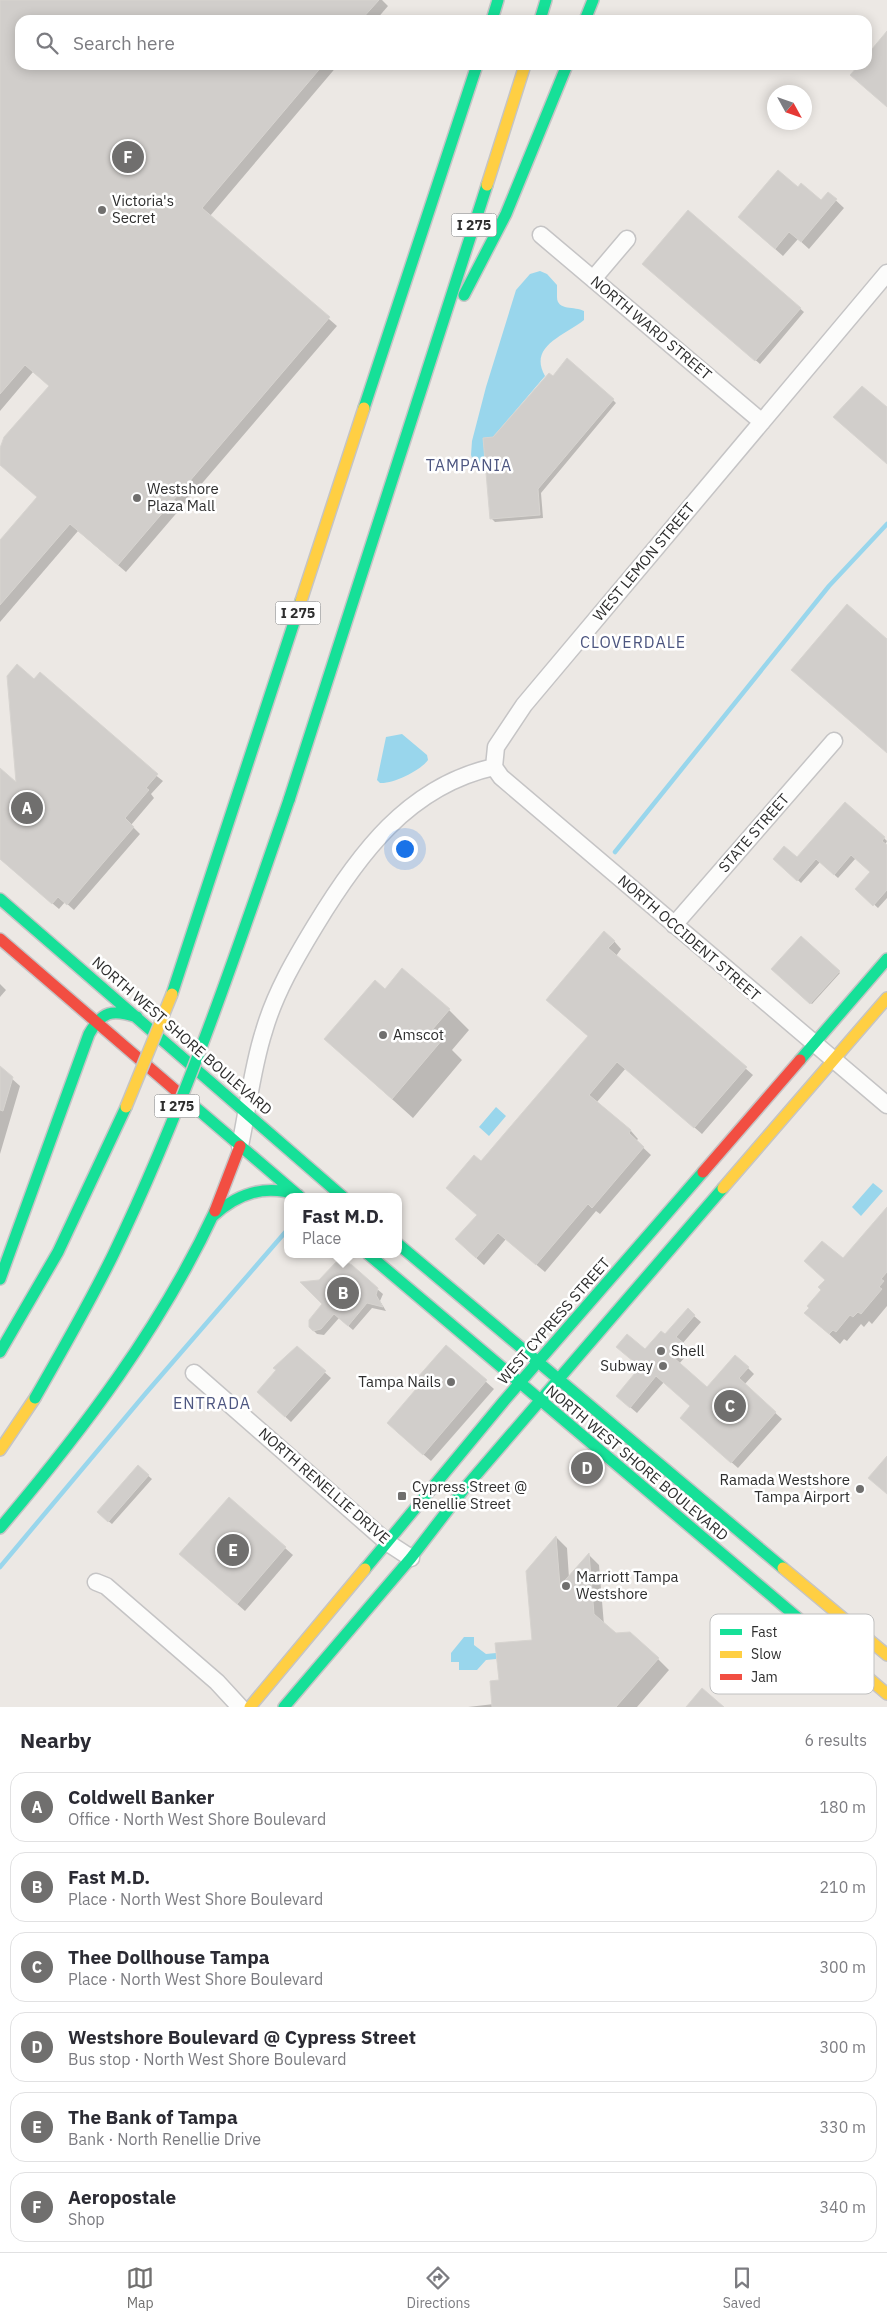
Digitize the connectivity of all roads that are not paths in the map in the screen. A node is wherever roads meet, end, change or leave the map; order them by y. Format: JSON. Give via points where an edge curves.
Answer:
{"nodes":[{"id":1,"x":498,"y":0,"type":"edge"},
{"id":2,"x":546,"y":0,"type":"edge"},
{"id":3,"x":593,"y":0,"type":"edge"},
{"id":4,"x":494,"y":15,"type":"edge"},
{"id":5,"x":542,"y":15,"type":"edge"},
{"id":6,"x":587,"y":15,"type":"edge"},
{"id":7,"x":475,"y":70,"type":"edge"},
{"id":8,"x":523,"y":70,"type":"edge"},
{"id":9,"x":565,"y":70,"type":"edge"},
{"id":10,"x":541,"y":234,"type":"dead end"},
{"id":11,"x":627,"y":239,"type":"dead end"},
{"id":12,"x":887,"y":273,"type":"edge"},
{"id":13,"x":593,"y":279,"type":"junction"},
{"id":14,"x":423,"y":384,"type":"junction"},
{"id":15,"x":762,"y":422,"type":"junction"},
{"id":16,"x":834,"y":741,"type":"dead end"},
{"id":17,"x":494,"y":767,"type":"junction"},
{"id":18,"x":0,"y":899,"type":"edge"},
{"id":19,"x":674,"y":925,"type":"junction"},
{"id":20,"x":0,"y":939,"type":"edge"},
{"id":21,"x":887,"y":959,"type":"edge"},
{"id":22,"x":887,"y":998,"type":"edge"},
{"id":23,"x":137,"y":1017,"type":"junction"},
{"id":24,"x":95,"y":1020,"type":"junction"},
{"id":25,"x":814,"y":1044,"type":"junction"},
{"id":26,"x":833,"y":1060,"type":"junction"},
{"id":27,"x":887,"y":1105,"type":"edge"},
{"id":28,"x":247,"y":1114,"type":"junction"},
{"id":29,"x":240,"y":1146,"type":"junction"},
{"id":30,"x":290,"y":1193,"type":"edge"},
{"id":31,"x":295,"y":1193,"type":"edge"},
{"id":32,"x":339,"y":1193,"type":"edge"},
{"id":33,"x":212,"y":1217,"type":"junction"},
{"id":34,"x":676,"y":1223,"type":"junction"},
{"id":35,"x":402,"y":1247,"type":"edge"},
{"id":36,"x":373,"y":1258,"type":"edge"},
{"id":37,"x":0,"y":1280,"type":"edge"},
{"id":38,"x":0,"y":1352,"type":"edge"},
{"id":39,"x":537,"y":1363,"type":"junction"},
{"id":40,"x":194,"y":1373,"type":"dead end"},
{"id":41,"x":558,"y":1380,"type":"junction"},
{"id":42,"x":520,"y":1382,"type":"junction"},
{"id":43,"x":540,"y":1400,"type":"junction"},
{"id":44,"x":0,"y":1450,"type":"edge"},
{"id":45,"x":0,"y":1528,"type":"edge"},
{"id":46,"x":388,"y":1543,"type":"junction"},
{"id":47,"x":411,"y":1558,"type":"junction"},
{"id":48,"x":96,"y":1582,"type":"dead end"},
{"id":49,"x":813,"y":1614,"type":"edge"},
{"id":50,"x":817,"y":1614,"type":"edge"},
{"id":51,"x":874,"y":1649,"type":"edge"},
{"id":52,"x":887,"y":1655,"type":"edge"},
{"id":53,"x":874,"y":1678,"type":"edge"},
{"id":54,"x":887,"y":1694,"type":"edge"},
{"id":55,"x":240,"y":1707,"type":"edge"},
{"id":56,"x":250,"y":1707,"type":"edge"},
{"id":57,"x":284,"y":1707,"type":"edge"}],
"edges":[{"from":1,"to":4,"type":"main road"},
{"from":2,"to":5,"type":"main road"},
{"from":3,"to":6,"type":"main road"},
{"from":7,"to":38,"type":"main road","number":"I 275","bridge":true,"via":[[172,994],[126,1107],[58,1252]]},
{"from":8,"to":14,"type":"main road","number":"I 275"},
{"from":9,"to":14,"type":"main road","via":[[506,214],[450,321]]},
{"from":10,"to":13,"type":"street","name":"NORTH WARD STREET"},
{"from":11,"to":13,"type":"street"},
{"from":12,"to":15,"type":"street","name":"WEST LEMON STREET"},
{"from":13,"to":15,"type":"street","name":"NORTH WARD STREET"},
{"from":14,"to":44,"type":"main road","number":"I 275","bridge":true,"via":[[289,800],[208,1029],[147,1179],[95,1292],[35,1398]]},
{"from":15,"to":17,"type":"street","name":"WEST LEMON STREET","via":[[524,705],[496,747]]},
{"from":16,"to":19,"type":"street","name":"STATE STREET"},
{"from":17,"to":19,"type":"street","name":"NORTH OCCIDENT STREET"},
{"from":17,"to":28,"type":"street","via":[[456,780],[429,795],[403,813],[359,858],[299,952],[271,1009],[257,1053]]},
{"from":18,"to":23,"type":"main road","name":"NORTH WEST SHORE BOULEVARD"},
{"from":19,"to":25,"type":"street","name":"NORTH OCCIDENT STREET"},
{"from":20,"to":24,"type":"main road"},
{"from":21,"to":25,"type":"main road","name":"WEST CYPRESS STREET"},
{"from":22,"to":26,"type":"main road","name":"WEST CYPRESS STREET"},
{"from":23,"to":24,"type":"main road","via":[[116,1012]]},
{"from":23,"to":28,"type":"main road","name":"NORTH WEST SHORE BOULEVARD"},
{"from":24,"to":29,"type":"main road"},
{"from":24,"to":37,"type":"main road"},
{"from":25,"to":26,"type":"street","name":"NORTH OCCIDENT STREET"},
{"from":25,"to":34,"type":"main road","name":"WEST CYPRESS STREET"},
{"from":26,"to":27,"type":"street","name":"NORTH OCCIDENT STREET"},
{"from":26,"to":34,"type":"main road","name":"WEST CYPRESS STREET"},
{"from":28,"to":29,"type":"street"},
{"from":28,"to":32,"type":"main road","name":"NORTH WEST SHORE BOULEVARD"},
{"from":29,"to":31,"type":"main road"},
{"from":29,"to":33,"type":"main road"},
{"from":30,"to":33,"type":"main road","via":[[278,1189],[256,1190],[230,1201]]},
{"from":33,"to":45,"type":"main road","via":[[164,1309],[136,1353],[76,1436]]},
{"from":34,"to":39,"type":"main road","name":"WEST CYPRESS STREET"},
{"from":34,"to":41,"type":"main road","name":"WEST CYPRESS STREET"},
{"from":35,"to":39,"type":"main road","name":"NORTH WEST SHORE BOULEVARD"},
{"from":36,"to":42,"type":"main road","name":"NORTH WEST SHORE BOULEVARD"},
{"from":39,"to":41,"type":"main road","name":"NORTH WEST SHORE BOULEVARD"},
{"from":39,"to":42,"type":"main road","name":"WEST CYPRESS STREET"},
{"from":40,"to":46,"type":"street","name":"NORTH RENELLIE DRIVE"},
{"from":41,"to":43,"type":"main road","name":"WEST CYPRESS STREET"},
{"from":41,"to":50,"type":"main road","name":"NORTH WEST SHORE BOULEVARD"},
{"from":42,"to":43,"type":"main road","name":"NORTH WEST SHORE BOULEVARD"},
{"from":42,"to":46,"type":"main road","name":"WEST CYPRESS STREET"},
{"from":43,"to":47,"type":"main road","name":"WEST CYPRESS STREET","via":[[464,1489]]},
{"from":43,"to":49,"type":"main road","name":"NORTH WEST SHORE BOULEVARD"},
{"from":46,"to":47,"type":"street","name":"NORTH RENELLIE DRIVE"},
{"from":46,"to":56,"type":"main road","name":"WEST CYPRESS STREET"},
{"from":47,"to":57,"type":"main road","name":"WEST CYPRESS STREET"},
{"from":48,"to":55,"type":"street","via":[[106,1586],[210,1676]]},
{"from":51,"to":52,"type":"main road","name":"NORTH WEST SHORE BOULEVARD"},
{"from":53,"to":54,"type":"main road","name":"NORTH WEST SHORE BOULEVARD"}]}
